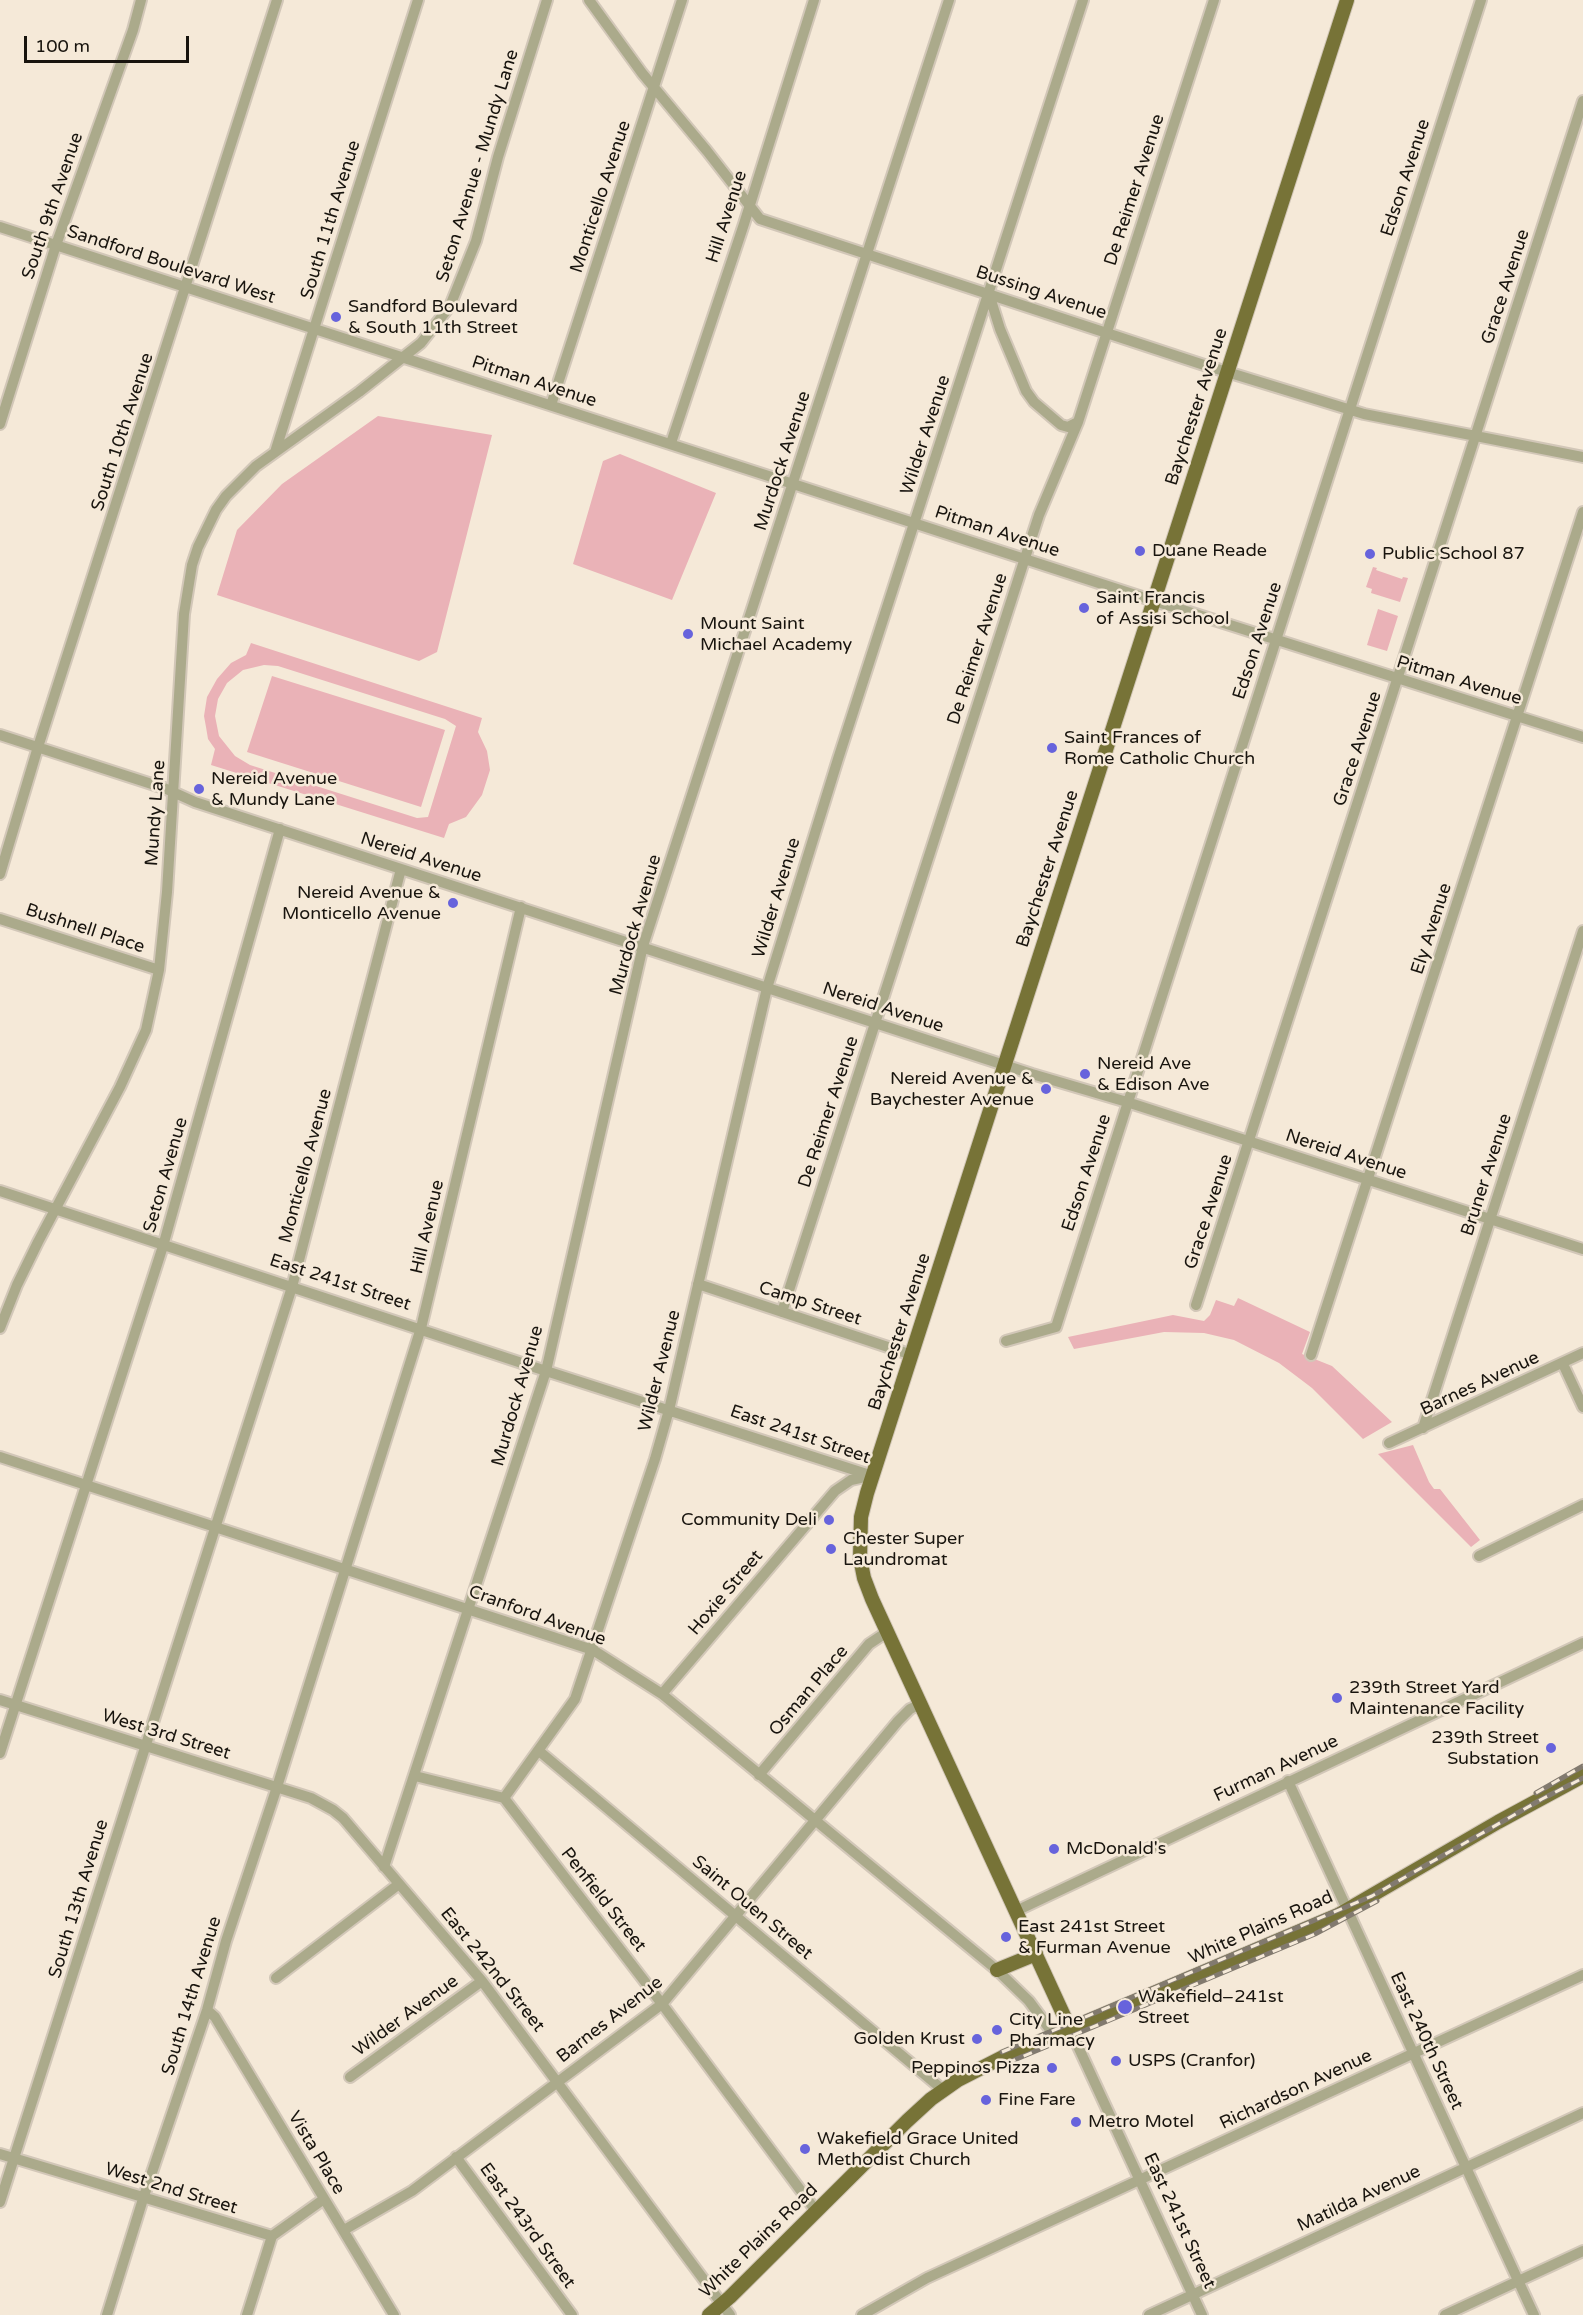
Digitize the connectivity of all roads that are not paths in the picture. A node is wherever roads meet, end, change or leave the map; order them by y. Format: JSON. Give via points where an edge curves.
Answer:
{"nodes":[{"id":1,"x":141,"y":0,"type":"edge"},
{"id":2,"x":277,"y":0,"type":"edge"},
{"id":3,"x":418,"y":0,"type":"edge"},
{"id":4,"x":547,"y":0,"type":"edge"},
{"id":5,"x":589,"y":0,"type":"edge"},
{"id":6,"x":682,"y":0,"type":"edge"},
{"id":7,"x":814,"y":0,"type":"edge"},
{"id":8,"x":949,"y":0,"type":"edge"},
{"id":9,"x":1083,"y":0,"type":"edge"},
{"id":10,"x":1214,"y":0,"type":"edge"},
{"id":11,"x":1347,"y":0,"type":"edge"},
{"id":12,"x":1481,"y":0,"type":"edge"},
{"id":13,"x":654,"y":88,"type":"junction"},
{"id":14,"x":1583,"y":101,"type":"edge"},
{"id":15,"x":750,"y":206,"type":"junction"},
{"id":16,"x":0,"y":227,"type":"edge"},
{"id":17,"x":56,"y":245,"type":"junction"},
{"id":18,"x":867,"y":254,"type":"junction"},
{"id":19,"x":187,"y":287,"type":"junction"},
{"id":20,"x":989,"y":293,"type":"junction"},
{"id":21,"x":314,"y":328,"type":"junction"},
{"id":22,"x":1107,"y":331,"type":"junction"},
{"id":23,"x":401,"y":358,"type":"junction"},
{"id":24,"x":1227,"y":372,"type":"junction"},
{"id":25,"x":551,"y":405,"type":"junction"},
{"id":26,"x":1349,"y":409,"type":"junction"},
{"id":27,"x":1078,"y":422,"type":"junction"},
{"id":28,"x":0,"y":424,"type":"edge"},
{"id":29,"x":1475,"y":437,"type":"junction"},
{"id":30,"x":671,"y":443,"type":"junction"},
{"id":31,"x":276,"y":449,"type":"junction"},
{"id":32,"x":1583,"y":457,"type":"edge"},
{"id":33,"x":794,"y":483,"type":"junction"},
{"id":34,"x":1583,"y":512,"type":"edge"},
{"id":35,"x":915,"y":522,"type":"junction"},
{"id":36,"x":1025,"y":558,"type":"junction"},
{"id":37,"x":1154,"y":601,"type":"junction"},
{"id":38,"x":1276,"y":640,"type":"junction"},
{"id":39,"x":1398,"y":679,"type":"junction"},
{"id":40,"x":1518,"y":716,"type":"junction"},
{"id":41,"x":0,"y":735,"type":"edge"},
{"id":42,"x":1583,"y":737,"type":"edge"},
{"id":43,"x":38,"y":747,"type":"junction"},
{"id":44,"x":174,"y":793,"type":"junction"},
{"id":45,"x":280,"y":829,"type":"junction"},
{"id":46,"x":401,"y":869,"type":"junction"},
{"id":47,"x":0,"y":873,"type":"edge"},
{"id":48,"x":521,"y":907,"type":"junction"},
{"id":49,"x":0,"y":919,"type":"edge"},
{"id":50,"x":1583,"y":931,"type":"edge"},
{"id":51,"x":643,"y":946,"type":"junction"},
{"id":52,"x":159,"y":970,"type":"junction"},
{"id":53,"x":767,"y":988,"type":"junction"},
{"id":54,"x":875,"y":1023,"type":"junction"},
{"id":55,"x":1005,"y":1065,"type":"junction"},
{"id":56,"x":1127,"y":1102,"type":"junction"},
{"id":57,"x":1249,"y":1142,"type":"junction"},
{"id":58,"x":1369,"y":1180,"type":"junction"},
{"id":59,"x":0,"y":1191,"type":"edge"},
{"id":60,"x":55,"y":1210,"type":"junction"},
{"id":61,"x":1490,"y":1219,"type":"junction"},
{"id":62,"x":163,"y":1246,"type":"junction"},
{"id":63,"x":1583,"y":1249,"type":"edge"},
{"id":64,"x":698,"y":1284,"type":"junction"},
{"id":65,"x":292,"y":1287,"type":"junction"},
{"id":66,"x":1196,"y":1305,"type":"dead end"},
{"id":67,"x":782,"y":1312,"type":"junction"},
{"id":68,"x":1,"y":1324,"type":"edge"},
{"id":69,"x":421,"y":1328,"type":"junction"},
{"id":70,"x":1006,"y":1341,"type":"dead end"},
{"id":71,"x":1583,"y":1353,"type":"edge"},
{"id":72,"x":912,"y":1355,"type":"junction"},
{"id":73,"x":1311,"y":1355,"type":"dead end"},
{"id":74,"x":1563,"y":1364,"type":"junction"},
{"id":75,"x":546,"y":1371,"type":"junction"},
{"id":76,"x":1583,"y":1407,"type":"edge"},
{"id":77,"x":669,"y":1410,"type":"junction"},
{"id":78,"x":1423,"y":1428,"type":"junction"},
{"id":79,"x":1389,"y":1443,"type":"dead end"},
{"id":80,"x":0,"y":1457,"type":"edge"},
{"id":81,"x":873,"y":1476,"type":"junction"},
{"id":82,"x":86,"y":1486,"type":"junction"},
{"id":83,"x":1583,"y":1505,"type":"edge"},
{"id":84,"x":215,"y":1528,"type":"junction"},
{"id":85,"x":1479,"y":1556,"type":"dead end"},
{"id":86,"x":344,"y":1570,"type":"junction"},
{"id":87,"x":190,"y":1607,"type":"joint"},
{"id":88,"x":469,"y":1609,"type":"junction"},
{"id":89,"x":887,"y":1632,"type":"junction"},
{"id":90,"x":1583,"y":1643,"type":"edge"},
{"id":91,"x":593,"y":1650,"type":"junction"},
{"id":92,"x":308,"y":1687,"type":"joint"},
{"id":93,"x":662,"y":1694,"type":"junction"},
{"id":94,"x":0,"y":1700,"type":"edge"},
{"id":95,"x":921,"y":1704,"type":"junction"},
{"id":96,"x":15,"y":1705,"type":"junction"},
{"id":97,"x":145,"y":1745,"type":"junction"},
{"id":98,"x":539,"y":1751,"type":"junction"},
{"id":99,"x":0,"y":1753,"type":"edge"},
{"id":100,"x":759,"y":1774,"type":"junction"},
{"id":101,"x":415,"y":1776,"type":"junction"},
{"id":102,"x":1583,"y":1776,"type":"edge"},
{"id":103,"x":1288,"y":1781,"type":"junction"},
{"id":104,"x":277,"y":1787,"type":"junction"},
{"id":105,"x":504,"y":1798,"type":"junction"},
{"id":106,"x":322,"y":1802,"type":"joint"},
{"id":107,"x":815,"y":1822,"type":"junction"},
{"id":108,"x":384,"y":1867,"type":"junction"},
{"id":109,"x":399,"y":1884,"type":"junction"},
{"id":110,"x":1348,"y":1910,"type":"junction"},
{"id":111,"x":1016,"y":1911,"type":"junction"},
{"id":112,"x":736,"y":1917,"type":"junction"},
{"id":113,"x":1036,"y":1954,"type":"junction"},
{"id":114,"x":997,"y":1970,"type":"junction"},
{"id":115,"x":1583,"y":1975,"type":"edge"},
{"id":116,"x":276,"y":1978,"type":"dead end"},
{"id":117,"x":482,"y":1981,"type":"junction"},
{"id":118,"x":662,"y":2004,"type":"junction"},
{"id":119,"x":207,"y":2010,"type":"junction"},
{"id":120,"x":1070,"y":2029,"type":"junction"},
{"id":121,"x":1054,"y":2035,"type":"junction"},
{"id":122,"x":1413,"y":2053,"type":"junction"},
{"id":123,"x":350,"y":2077,"type":"dead end"},
{"id":124,"x":558,"y":2081,"type":"junction"},
{"id":125,"x":943,"y":2090,"type":"junction"},
{"id":126,"x":1583,"y":2113,"type":"edge"},
{"id":127,"x":0,"y":2154,"type":"edge"},
{"id":128,"x":456,"y":2157,"type":"junction"},
{"id":129,"x":14,"y":2159,"type":"junction"},
{"id":130,"x":1466,"y":2167,"type":"junction"},
{"id":131,"x":1141,"y":2181,"type":"junction"},
{"id":132,"x":143,"y":2199,"type":"junction"},
{"id":133,"x":324,"y":2199,"type":"junction"},
{"id":134,"x":0,"y":2202,"type":"edge"},
{"id":135,"x":816,"y":2211,"type":"junction"},
{"id":136,"x":344,"y":2230,"type":"junction"},
{"id":137,"x":272,"y":2236,"type":"junction"},
{"id":138,"x":1583,"y":2252,"type":"edge"},
{"id":139,"x":1519,"y":2281,"type":"junction"},
{"id":140,"x":1193,"y":2295,"type":"junction"},
{"id":141,"x":726,"y":2309,"type":"edge"},
{"id":142,"x":107,"y":2315,"type":"edge"},
{"id":143,"x":247,"y":2315,"type":"edge"},
{"id":144,"x":394,"y":2315,"type":"edge"},
{"id":145,"x":572,"y":2315,"type":"edge"},
{"id":146,"x":709,"y":2315,"type":"edge"},
{"id":147,"x":862,"y":2315,"type":"edge"},
{"id":148,"x":1149,"y":2315,"type":"edge"},
{"id":149,"x":1202,"y":2315,"type":"edge"},
{"id":150,"x":1445,"y":2315,"type":"edge"},
{"id":151,"x":1534,"y":2315,"type":"edge"}],
"edges":[{"from":1,"to":17,"type":"street","name":"South 9th Avenue"},
{"from":2,"to":19,"type":"street","name":"South 10th Avenue"},
{"from":3,"to":21,"type":"street","name":"South 11th Avenue"},
{"from":4,"to":23,"type":"street","name":"Seton Avenue - Mundy Lane","via":[[460,284],[430,333]]},
{"from":5,"to":13,"type":"street","name":"Bussing Avenue"},
{"from":6,"to":13,"type":"street","name":"Monticello Avenue"},
{"from":7,"to":15,"type":"street","name":"Hill Avenue"},
{"from":8,"to":18,"type":"street","name":"Murdock Avenue"},
{"from":9,"to":20,"type":"street","name":"Wilder Avenue"},
{"from":10,"to":22,"type":"street","name":"De Reimer Avenue"},
{"from":11,"to":24,"type":"main road","name":"Baychester Avenue"},
{"from":12,"to":26,"type":"street","name":"Edson Avenue"},
{"from":13,"to":15,"type":"street","name":"Bussing Avenue"},
{"from":13,"to":25,"type":"street","name":"Monticello Avenue"},
{"from":14,"to":29,"type":"street","name":"Grace Avenue"},
{"from":15,"to":18,"type":"street","name":"Bussing Avenue","via":[[760,219]]},
{"from":15,"to":30,"type":"street","name":"Hill Avenue"},
{"from":16,"to":17,"type":"street","name":"Sandford Boulevard West"},
{"from":17,"to":19,"type":"street","name":"Sandford Boulevard West"},
{"from":17,"to":28,"type":"street","name":"South 9th Avenue"},
{"from":18,"to":20,"type":"street","name":"Bussing Avenue"},
{"from":18,"to":33,"type":"street","name":"Murdock Avenue"},
{"from":19,"to":21,"type":"street","name":"Sandford Boulevard West"},
{"from":19,"to":43,"type":"street","name":"South 10th Avenue"},
{"from":20,"to":22,"type":"street","name":"Bussing Avenue"},
{"from":20,"to":27,"type":"street","via":[[1026,391],[1061,425],[1068,427]]},
{"from":20,"to":35,"type":"street","name":"Wilder Avenue"},
{"from":21,"to":23,"type":"street","name":"Sandford Boulevard West"},
{"from":21,"to":31,"type":"street","name":"South 11th Avenue"},
{"from":22,"to":24,"type":"street","name":"Bussing Avenue"},
{"from":22,"to":27,"type":"street","name":"De Reimer Avenue"},
{"from":23,"to":25,"type":"street","name":"Pitman Avenue"},
{"from":23,"to":31,"type":"street","name":"Mundy Lane"},
{"from":24,"to":26,"type":"street","name":"Bussing Avenue"},
{"from":24,"to":37,"type":"main road","name":"Baychester Avenue"},
{"from":25,"to":30,"type":"street","name":"Pitman Avenue"},
{"from":26,"to":29,"type":"street","name":"Bussing Avenue"},
{"from":26,"to":38,"type":"street","name":"Edson Avenue"},
{"from":27,"to":36,"type":"street","name":"De Reimer Avenue"},
{"from":29,"to":32,"type":"street","name":"Bussing Avenue"},
{"from":29,"to":39,"type":"street","name":"Grace Avenue"},
{"from":30,"to":33,"type":"street","name":"Pitman Avenue"},
{"from":31,"to":44,"type":"street","name":"Mundy Lane","via":[[226,496],[208,525],[192,565],[184,614]]},
{"from":33,"to":35,"type":"street","name":"Pitman Avenue"},
{"from":33,"to":51,"type":"street","name":"Murdock Avenue"},
{"from":34,"to":40,"type":"street","name":"Ely Avenue"},
{"from":35,"to":36,"type":"street","name":"Pitman Avenue"},
{"from":35,"to":53,"type":"street","name":"Wilder Avenue"},
{"from":36,"to":37,"type":"street","name":"Pitman Avenue"},
{"from":36,"to":54,"type":"street","name":"De Reimer Avenue"},
{"from":37,"to":38,"type":"street","name":"Pitman Avenue"},
{"from":37,"to":55,"type":"main road","name":"Baychester Avenue"},
{"from":38,"to":39,"type":"street","name":"Pitman Avenue"},
{"from":38,"to":56,"type":"street","name":"Edson Avenue"},
{"from":39,"to":40,"type":"street","name":"Pitman Avenue"},
{"from":39,"to":57,"type":"street","name":"Grace Avenue"},
{"from":40,"to":42,"type":"street","name":"Pitman Avenue"},
{"from":40,"to":58,"type":"street","name":"Ely Avenue"},
{"from":41,"to":43,"type":"street","name":"Nereid Avenue"},
{"from":43,"to":44,"type":"street","name":"Nereid Avenue"},
{"from":43,"to":47,"type":"street","name":"South 10th Avenue"},
{"from":44,"to":45,"type":"street","name":"Nereid Avenue"},
{"from":44,"to":52,"type":"street","name":"Mundy Lane"},
{"from":45,"to":46,"type":"street","name":"Nereid Avenue"},
{"from":45,"to":62,"type":"street","name":"Seton Avenue"},
{"from":46,"to":48,"type":"street","name":"Nereid Avenue"},
{"from":46,"to":65,"type":"street","name":"Monticello Avenue"},
{"from":48,"to":51,"type":"street","name":"Nereid Avenue"},
{"from":48,"to":69,"type":"street","name":"Hill Avenue"},
{"from":49,"to":52,"type":"street","name":"Bushnell Place"},
{"from":50,"to":61,"type":"street","name":"Bruner Avenue"},
{"from":51,"to":53,"type":"street","name":"Nereid Avenue"},
{"from":51,"to":75,"type":"street","name":"Murdock Avenue"},
{"from":52,"to":60,"type":"street","name":"Mundy Lane","via":[[137,1052]]},
{"from":53,"to":54,"type":"street","name":"Nereid Avenue"},
{"from":53,"to":64,"type":"street","name":"Wilder Avenue"},
{"from":54,"to":55,"type":"street","name":"Nereid Avenue"},
{"from":54,"to":67,"type":"street","name":"De Reimer Avenue"},
{"from":55,"to":56,"type":"street","name":"Nereid Avenue"},
{"from":55,"to":72,"type":"main road","name":"Baychester Avenue"},
{"from":56,"to":57,"type":"street","name":"Nereid Avenue"},
{"from":56,"to":70,"type":"street","name":"Edson Avenue","via":[[1056,1327]]},
{"from":57,"to":58,"type":"street","name":"Nereid Avenue"},
{"from":57,"to":66,"type":"street","name":"Grace Avenue"},
{"from":58,"to":61,"type":"street","name":"Nereid Avenue"},
{"from":58,"to":73,"type":"street","name":"Ely Avenue"},
{"from":59,"to":60,"type":"street","name":"East 241st Street"},
{"from":60,"to":62,"type":"street","name":"East 241st Street"},
{"from":60,"to":68,"type":"street","name":"Mundy Lane","via":[[16,1285]]},
{"from":61,"to":63,"type":"street","name":"Nereid Avenue"},
{"from":61,"to":78,"type":"street","name":"Bruner Avenue"},
{"from":62,"to":65,"type":"street","name":"East 241st Street"},
{"from":62,"to":82,"type":"street","name":"Seton Avenue"},
{"from":64,"to":67,"type":"street","name":"Camp Street"},
{"from":64,"to":77,"type":"street","name":"Wilder Avenue"},
{"from":65,"to":69,"type":"street","name":"East 241st Street"},
{"from":65,"to":84,"type":"street","name":"Monticello Avenue"},
{"from":67,"to":72,"type":"street","name":"Camp Street"},
{"from":69,"to":75,"type":"street","name":"East 241st Street"},
{"from":69,"to":86,"type":"street","name":"Hill Avenue"},
{"from":71,"to":74,"type":"street","name":"Barnes Avenue"},
{"from":72,"to":81,"type":"main road","name":"Baychester Avenue"},
{"from":74,"to":76,"type":"street"},
{"from":74,"to":78,"type":"street","name":"Barnes Avenue"},
{"from":75,"to":77,"type":"street","name":"East 241st Street"},
{"from":75,"to":88,"type":"street","name":"Murdock Avenue"},
{"from":77,"to":81,"type":"street","name":"East 241st Street"},
{"from":77,"to":91,"type":"street","name":"Wilder Avenue"},
{"from":78,"to":79,"type":"street","name":"Barnes Avenue"},
{"from":80,"to":82,"type":"street","name":"Cranford Avenue"},
{"from":81,"to":89,"type":"main road","name":"East 241st Street","via":[[861,1517],[860,1558],[868,1590]]},
{"from":81,"to":93,"type":"street","name":"Hoxie Street","via":[[851,1480],[835,1491]]},
{"from":82,"to":84,"type":"street","name":"Cranford Avenue"},
{"from":82,"to":96,"type":"street","name":"Seton Avenue"},
{"from":83,"to":85,"type":"street"},
{"from":84,"to":86,"type":"street","name":"Cranford Avenue"},
{"from":84,"to":87,"type":"street","name":"Monticello Avenue"},
{"from":86,"to":88,"type":"street","name":"Cranford Avenue"},
{"from":86,"to":92,"type":"street","name":"Hill Avenue"},
{"from":87,"to":97,"type":"street","name":"South 13th Avenue"},
{"from":88,"to":91,"type":"street","name":"Cranford Avenue"},
{"from":88,"to":101,"type":"street","name":"Murdock Avenue"},
{"from":89,"to":95,"type":"main road","name":"East 241st Street"},
{"from":89,"to":100,"type":"street","name":"Osman Place","via":[[869,1644]]},
{"from":90,"to":103,"type":"street","name":"Furman Avenue"},
{"from":91,"to":93,"type":"street","name":"Cranford Avenue"},
{"from":91,"to":98,"type":"street","name":"Wilder Avenue","via":[[575,1699]]},
{"from":92,"to":104,"type":"street","name":"South 14th Avenue"},
{"from":93,"to":100,"type":"street","name":"Cranford Avenue"},
{"from":94,"to":96,"type":"street","name":"West 3rd Street"},
{"from":95,"to":107,"type":"street","name":"Barnes Avenue","via":[[898,1721]]},
{"from":95,"to":111,"type":"main road","name":"East 241st Street"},
{"from":96,"to":97,"type":"street","name":"West 3rd Street"},
{"from":96,"to":99,"type":"street","name":"Seton Avenue"},
{"from":97,"to":104,"type":"street","name":"West 3rd Street"},
{"from":97,"to":129,"type":"street","name":"South 13th Avenue"},
{"from":98,"to":105,"type":"street","name":"Wilder Avenue"},
{"from":98,"to":112,"type":"street","name":"Saint Ouen Street"},
{"from":100,"to":107,"type":"street","name":"Cranford Avenue"},
{"from":101,"to":105,"type":"street"},
{"from":101,"to":108,"type":"street","name":"Murdock Avenue"},
{"from":102,"to":110,"type":"main road","name":"White Plains Road"},
{"from":103,"to":110,"type":"street","name":"East 240th Street"},
{"from":103,"to":111,"type":"street","name":"Furman Avenue"},
{"from":104,"to":106,"type":"street","name":"West 3rd Street"},
{"from":104,"to":119,"type":"street","name":"South 14th Avenue"},
{"from":105,"to":118,"type":"street","name":"Penfield Street"},
{"from":106,"to":108,"type":"street","name":"East 242nd Street","via":[[343,1818]]},
{"from":107,"to":112,"type":"street","name":"Barnes Avenue"},
{"from":107,"to":114,"type":"street","name":"Cranford Avenue"},
{"from":108,"to":109,"type":"street","name":"East 242nd Street"},
{"from":109,"to":116,"type":"street"},
{"from":109,"to":117,"type":"street","name":"East 242nd Street"},
{"from":110,"to":120,"type":"main road","name":"White Plains Road"},
{"from":110,"to":122,"type":"street","name":"East 240th Street"},
{"from":111,"to":113,"type":"main road","name":"East 241st Street"},
{"from":112,"to":118,"type":"street","name":"Barnes Avenue"},
{"from":112,"to":125,"type":"street","name":"Saint Ouen Street"},
{"from":113,"to":114,"type":"main road"},
{"from":113,"to":120,"type":"main road","name":"East 241st Street"},
{"from":114,"to":121,"type":"street","name":"Cranford Avenue","via":[[1029,2001]]},
{"from":115,"to":122,"type":"street","name":"Richardson Avenue"},
{"from":117,"to":123,"type":"street","name":"Wilder Avenue"},
{"from":117,"to":124,"type":"street","name":"East 242nd Street"},
{"from":118,"to":124,"type":"street","name":"Barnes Avenue"},
{"from":118,"to":135,"type":"street","name":"Penfield Street"},
{"from":119,"to":132,"type":"street","name":"South 14th Avenue"},
{"from":119,"to":133,"type":"street","name":"Vista Place","via":[[216,2017]]},
{"from":120,"to":121,"type":"main road","name":"White Plains Road"},
{"from":120,"to":131,"type":"street","name":"East 241st Street"},
{"from":121,"to":125,"type":"main road","name":"White Plains Road","via":[[988,2064]]},
{"from":122,"to":130,"type":"street","name":"East 240th Street"},
{"from":122,"to":131,"type":"street","name":"Richardson Avenue"},
{"from":124,"to":128,"type":"street","name":"Barnes Avenue"},
{"from":124,"to":141,"type":"street","name":"East 242nd Street"},
{"from":125,"to":135,"type":"main road","name":"White Plains Road"},
{"from":126,"to":130,"type":"street","name":"Matilda Avenue"},
{"from":127,"to":129,"type":"street","name":"West 2nd Street"},
{"from":128,"to":136,"type":"street","name":"Barnes Avenue","via":[[412,2191]]},
{"from":128,"to":145,"type":"street","name":"East 243rd Street"},
{"from":129,"to":132,"type":"street","name":"West 2nd Street"},
{"from":129,"to":134,"type":"street","name":"South 13th Avenue"},
{"from":130,"to":139,"type":"street","name":"East 240th Street"},
{"from":130,"to":140,"type":"street","name":"Matilda Avenue"},
{"from":131,"to":140,"type":"street","name":"East 241st Street"},
{"from":131,"to":147,"type":"street","name":"Richardson Avenue","via":[[927,2278]]},
{"from":132,"to":137,"type":"street","name":"West 2nd Street"},
{"from":132,"to":142,"type":"street","name":"South 14th Avenue"},
{"from":133,"to":136,"type":"street","name":"Vista Place"},
{"from":133,"to":137,"type":"street"},
{"from":135,"to":141,"type":"main road","name":"White Plains Road"},
{"from":136,"to":144,"type":"street","name":"Vista Place"},
{"from":137,"to":143,"type":"street"},
{"from":138,"to":139,"type":"street"},
{"from":139,"to":150,"type":"street"},
{"from":139,"to":151,"type":"street","name":"East 240th Street"},
{"from":140,"to":148,"type":"street","name":"Matilda Avenue"},
{"from":140,"to":149,"type":"street","name":"East 241st Street"},
{"from":141,"to":146,"type":"main road","name":"White Plains Road"}]}
